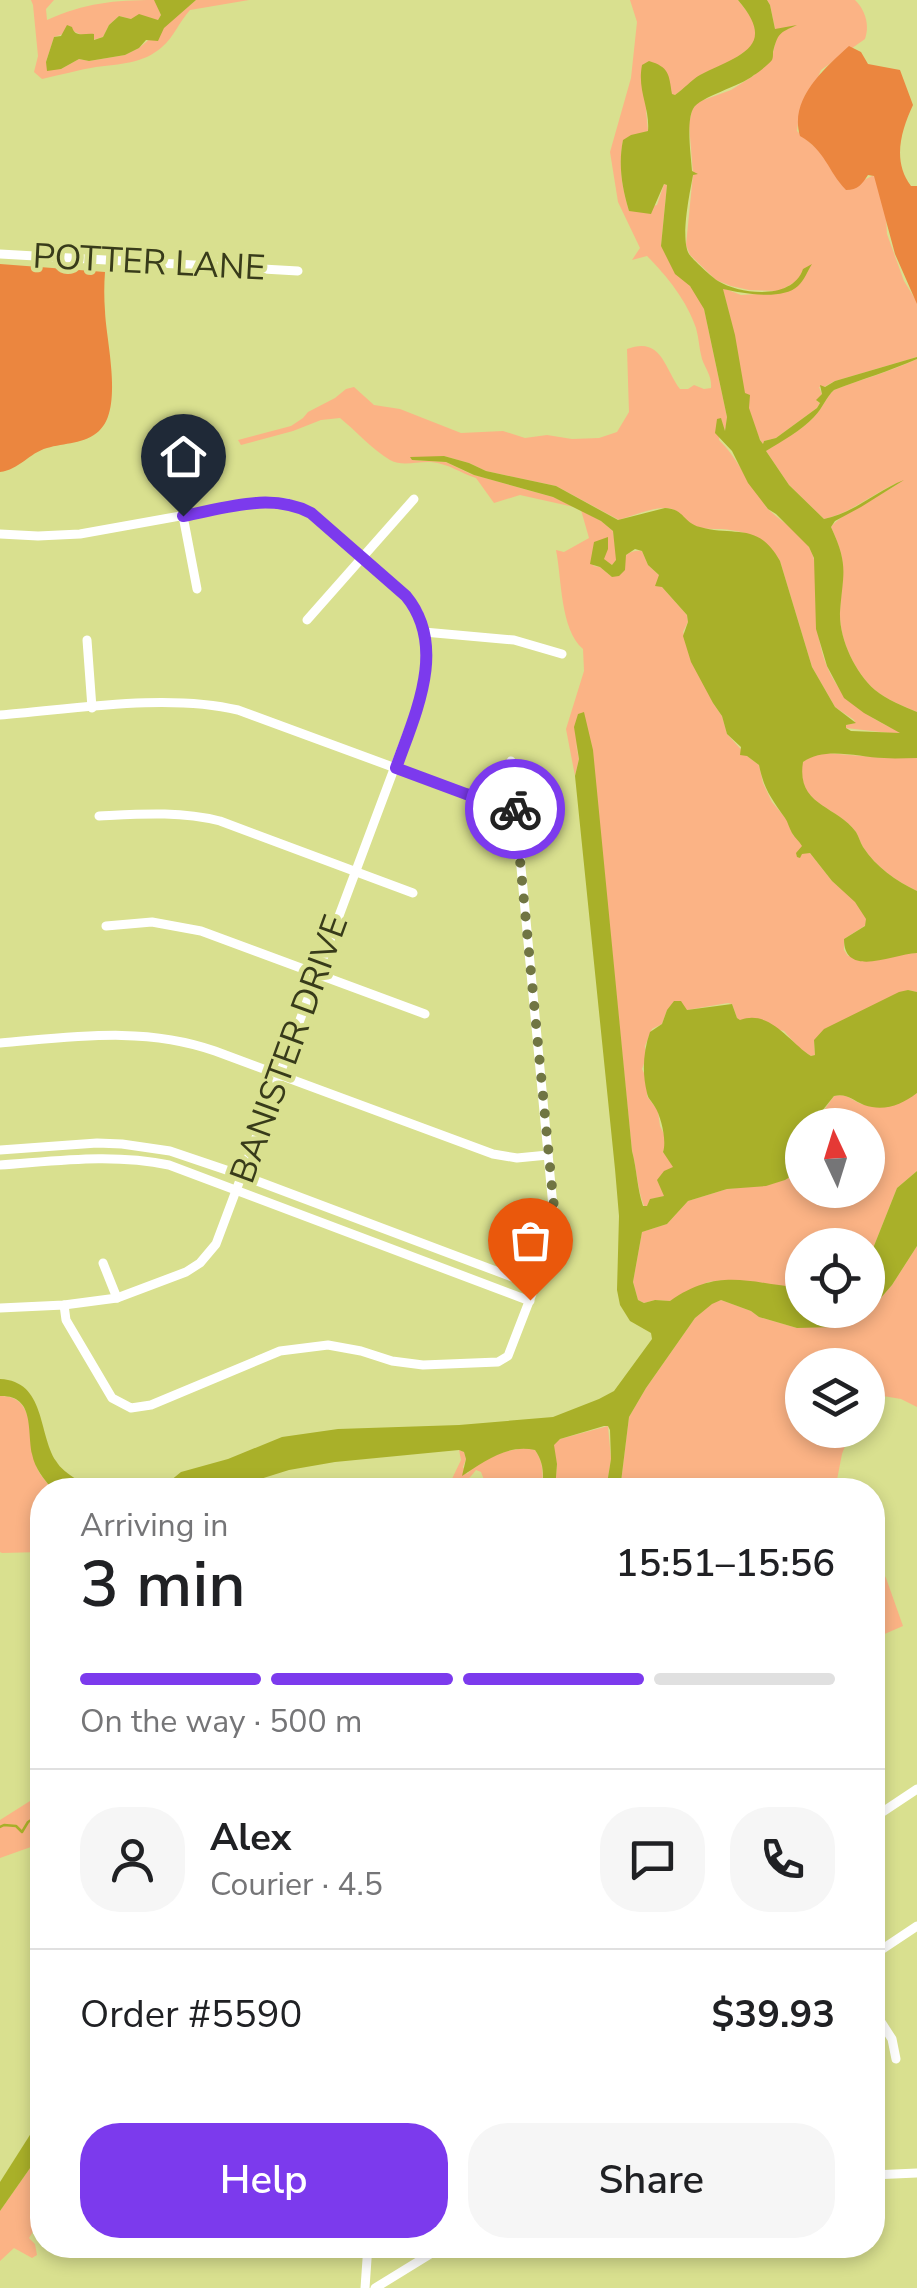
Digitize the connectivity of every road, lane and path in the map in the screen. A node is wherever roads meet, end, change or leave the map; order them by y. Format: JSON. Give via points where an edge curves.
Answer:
{"nodes":[{"id":1,"x":0,"y":254,"type":"edge"},
{"id":2,"x":298,"y":271,"type":"dead end"},
{"id":3,"x":414,"y":499,"type":"dead end"},
{"id":4,"x":183,"y":516,"type":"junction"},
{"id":5,"x":0,"y":534,"type":"edge"},
{"id":6,"x":361,"y":558,"type":"junction"},
{"id":7,"x":197,"y":588,"type":"dead end"},
{"id":8,"x":308,"y":620,"type":"dead end"},
{"id":9,"x":424,"y":632,"type":"junction"},
{"id":10,"x":87,"y":640,"type":"dead end"},
{"id":11,"x":562,"y":654,"type":"dead end"},
{"id":12,"x":92,"y":708,"type":"junction"},
{"id":13,"x":0,"y":715,"type":"edge"},
{"id":14,"x":511,"y":761,"type":"dead end"},
{"id":15,"x":396,"y":768,"type":"junction"},
{"id":16,"x":514,"y":799,"type":"junction"},
{"id":17,"x":99,"y":816,"type":"dead end"},
{"id":18,"x":355,"y":871,"type":"junction"},
{"id":19,"x":413,"y":893,"type":"dead end"},
{"id":20,"x":106,"y":926,"type":"dead end"},
{"id":21,"x":317,"y":973,"type":"junction"},
{"id":22,"x":425,"y":1014,"type":"dead end"},
{"id":23,"x":0,"y":1029,"type":"edge"},
{"id":24,"x":0,"y":1043,"type":"edge"},
{"id":25,"x":280,"y":1076,"type":"junction"},
{"id":26,"x":0,"y":1150,"type":"edge"},
{"id":27,"x":548,"y":1155,"type":"junction"},
{"id":28,"x":0,"y":1165,"type":"edge"},
{"id":29,"x":241,"y":1175,"type":"junction"},
{"id":30,"x":236,"y":1189,"type":"junction"},
{"id":31,"x":103,"y":1263,"type":"dead end"},
{"id":32,"x":536,"y":1286,"type":"junction"},
{"id":33,"x":117,"y":1298,"type":"junction"},
{"id":34,"x":530,"y":1300,"type":"junction"},
{"id":35,"x":64,"y":1305,"type":"junction"},
{"id":36,"x":0,"y":1308,"type":"edge"},
{"id":37,"x":917,"y":1789,"type":"edge"},
{"id":38,"x":885,"y":1809,"type":"edge"},
{"id":39,"x":917,"y":1926,"type":"edge"},
{"id":40,"x":885,"y":1947,"type":"edge"},
{"id":41,"x":885,"y":2028,"type":"edge"},
{"id":42,"x":896,"y":2059,"type":"dead end"},
{"id":43,"x":917,"y":2173,"type":"edge"},
{"id":44,"x":885,"y":2174,"type":"edge"},
{"id":45,"x":367,"y":2258,"type":"edge"},
{"id":46,"x":424,"y":2258,"type":"edge"},
{"id":47,"x":365,"y":2288,"type":"edge"},
{"id":48,"x":375,"y":2288,"type":"edge"}],
"edges":[{"from":1,"to":2,"type":"street","name":"POTTER LANE"},
{"from":3,"to":6,"type":"street"},
{"from":4,"to":5,"type":"street","via":[[80,534]]},
{"from":4,"to":6,"type":"street","via":[[287,503],[311,513]]},
{"from":4,"to":7,"type":"street"},
{"from":6,"to":8,"type":"street"},
{"from":6,"to":9,"type":"street","via":[[406,596]]},
{"from":9,"to":11,"type":"street","via":[[514,640]]},
{"from":9,"to":15,"type":"street","name":"BANISTER DRIVE","via":[[424,686]]},
{"from":10,"to":12,"type":"street"},
{"from":12,"to":13,"type":"street"},
{"from":12,"to":15,"type":"street","via":[[219,705]]},
{"from":14,"to":16,"type":"street"},
{"from":15,"to":16,"type":"street","via":[[488,800]]},
{"from":15,"to":18,"type":"street","name":"BANISTER DRIVE"},
{"from":16,"to":27,"type":"street"},
{"from":17,"to":18,"type":"street","via":[[199,816]]},
{"from":18,"to":19,"type":"street"},
{"from":18,"to":21,"type":"street","name":"BANISTER DRIVE"},
{"from":20,"to":21,"type":"street","via":[[152,922],[201,930]]},
{"from":21,"to":22,"type":"street"},
{"from":21,"to":25,"type":"street","name":"BANISTER DRIVE"},
{"from":23,"to":24,"type":"street"},
{"from":24,"to":25,"type":"street","via":[[159,1037]]},
{"from":25,"to":27,"type":"street","via":[[493,1154]]},
{"from":25,"to":29,"type":"street","name":"BANISTER DRIVE"},
{"from":26,"to":29,"type":"street","via":[[122,1144],[170,1151]]},
{"from":27,"to":32,"type":"street","via":[[555,1228]]},
{"from":28,"to":30,"type":"street","via":[[144,1160]]},
{"from":29,"to":30,"type":"street","name":"BANISTER DRIVE"},
{"from":29,"to":32,"type":"street"},
{"from":30,"to":33,"type":"street","name":"BANISTER DRIVE","via":[[216,1244],[200,1263]]},
{"from":30,"to":34,"type":"street"},
{"from":31,"to":33,"type":"street"},
{"from":32,"to":34,"type":"street"},
{"from":33,"to":35,"type":"street","name":"BANISTER DRIVE"},
{"from":34,"to":35,"type":"street","via":[[512,1352],[498,1362],[424,1365],[310,1346],[280,1351],[140,1408],[120,1404],[106,1390]]},
{"from":35,"to":36,"type":"street","name":"BANISTER DRIVE"},
{"from":37,"to":38,"type":"street"},
{"from":39,"to":40,"type":"street"},
{"from":41,"to":42,"type":"street"},
{"from":43,"to":44,"type":"street"},
{"from":45,"to":47,"type":"street"},
{"from":46,"to":48,"type":"street"}]}
